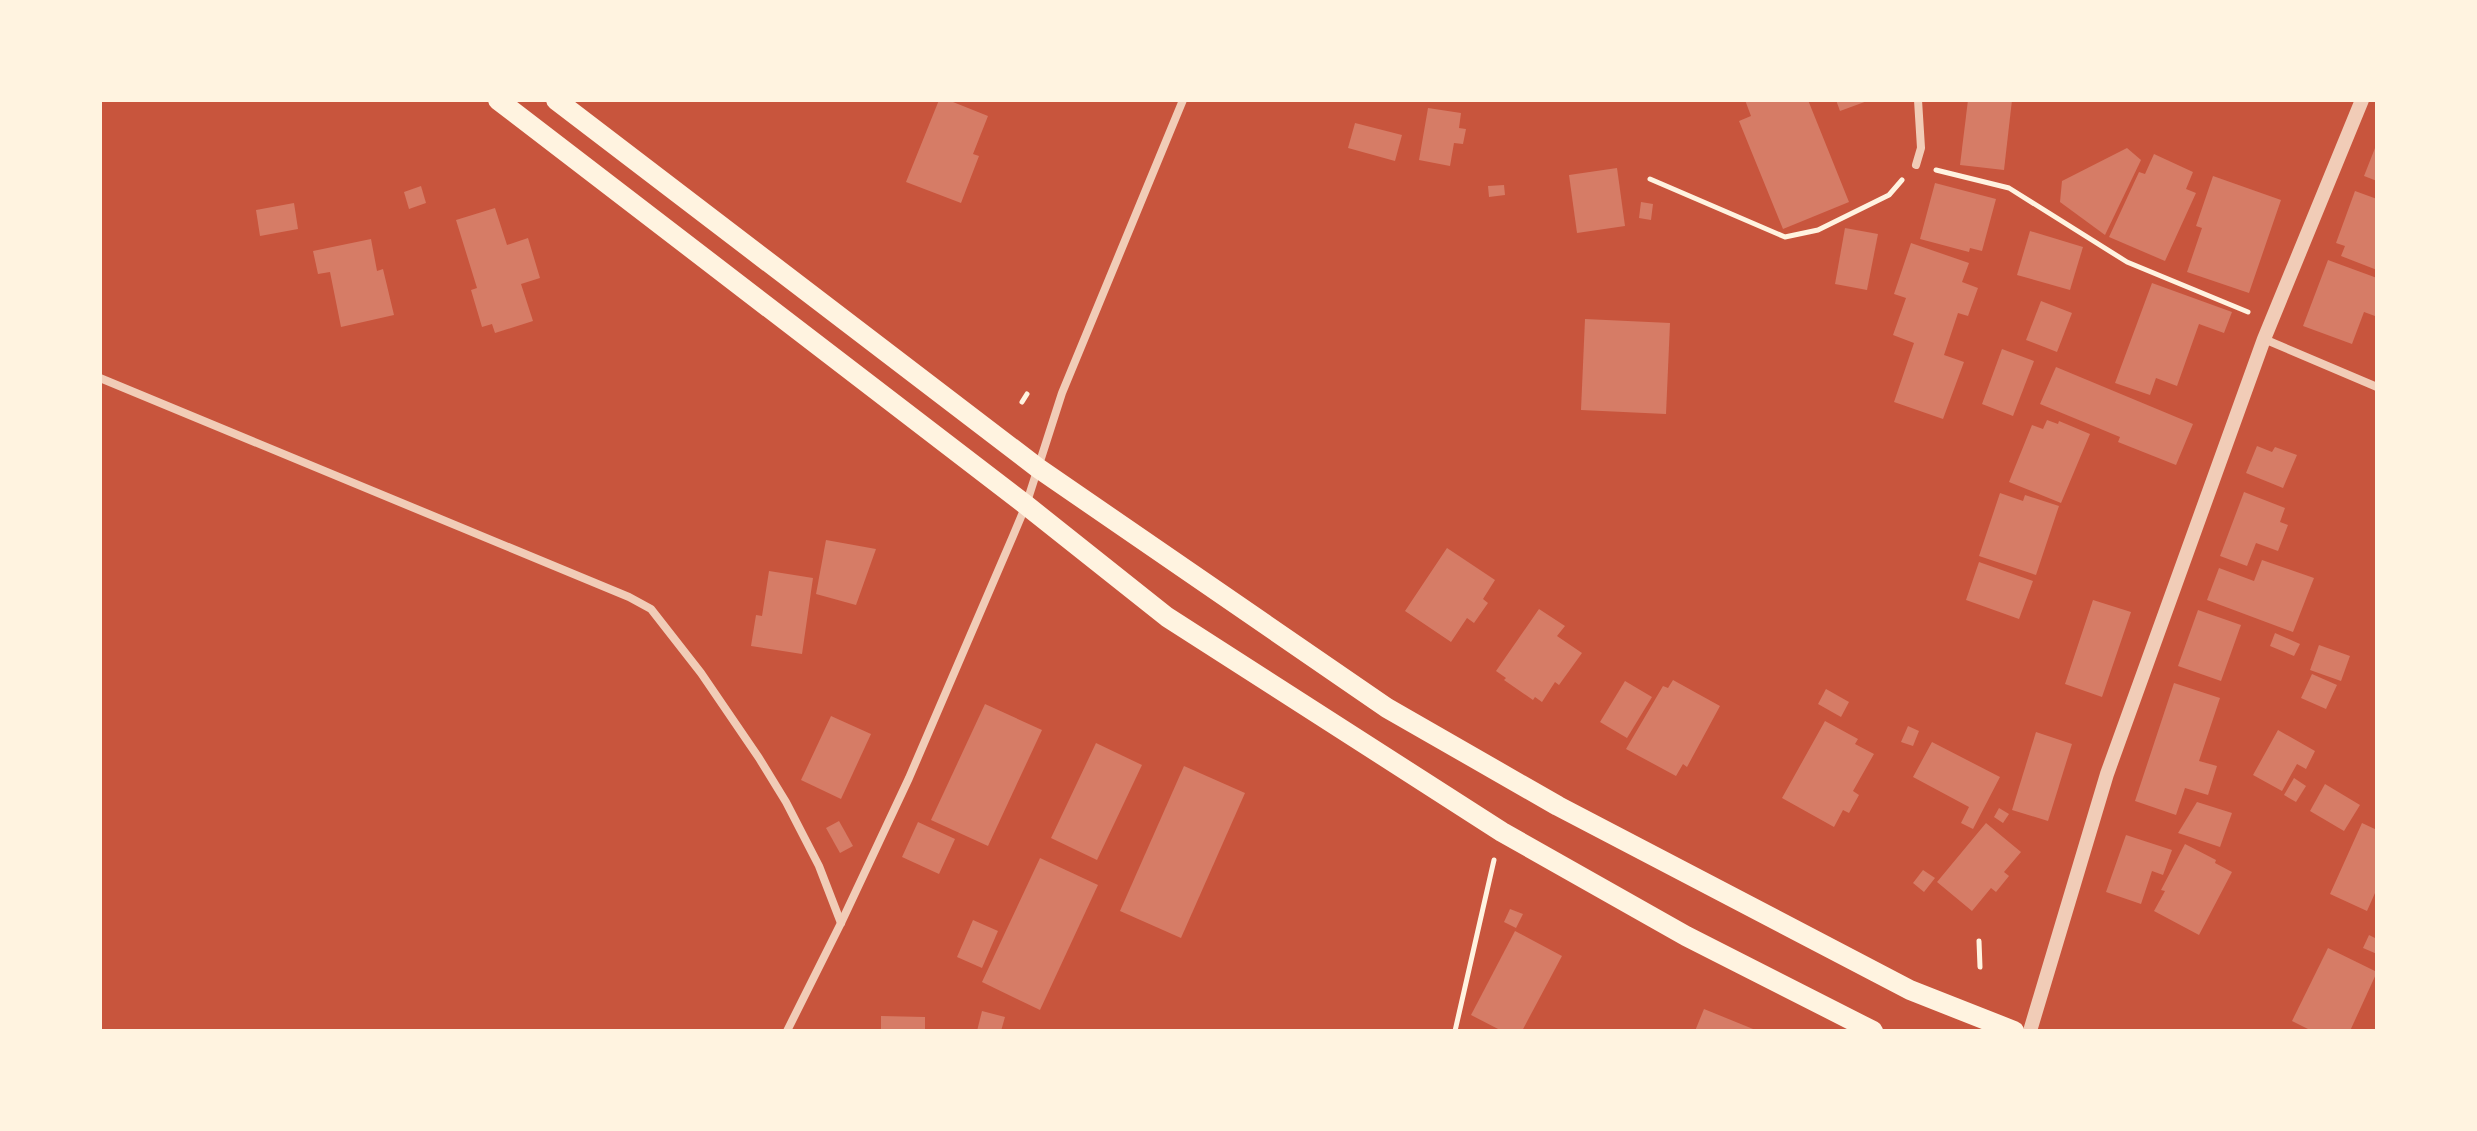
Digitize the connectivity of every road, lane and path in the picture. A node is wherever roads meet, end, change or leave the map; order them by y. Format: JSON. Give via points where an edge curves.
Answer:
{"nodes":[{"id":1,"x":498,"y":100,"type":"edge"},
{"id":2,"x":556,"y":100,"type":"edge"},
{"id":3,"x":1183,"y":100,"type":"edge"},
{"id":4,"x":1918,"y":100,"type":"edge"},
{"id":5,"x":2362,"y":100,"type":"edge"},
{"id":6,"x":1916,"y":165,"type":"junction"},
{"id":7,"x":1650,"y":179,"type":"dead end"},
{"id":8,"x":2271,"y":322,"type":"junction"},
{"id":9,"x":2264,"y":339,"type":"junction"},
{"id":10,"x":100,"y":378,"type":"edge"},
{"id":11,"x":2377,"y":387,"type":"edge"},
{"id":12,"x":1027,"y":394,"type":"dead end"},
{"id":13,"x":1022,"y":402,"type":"dead end"},
{"id":14,"x":1038,"y":468,"type":"junction"},
{"id":15,"x":1026,"y":505,"type":"junction"},
{"id":16,"x":1502,"y":832,"type":"junction"},
{"id":17,"x":841,"y":923,"type":"junction"},
{"id":18,"x":1979,"y":941,"type":"dead end"},
{"id":19,"x":1980,"y":967,"type":"dead end"},
{"id":20,"x":787,"y":1031,"type":"edge"},
{"id":21,"x":1455,"y":1031,"type":"edge"},
{"id":22,"x":1873,"y":1031,"type":"edge"},
{"id":23,"x":2014,"y":1031,"type":"edge"},
{"id":24,"x":2030,"y":1031,"type":"edge"}],
"edges":[{"from":1,"to":15,"type":"main road"},
{"from":2,"to":14,"type":"main road"},
{"from":3,"to":14,"type":"street","via":[[1062,393]]},
{"from":4,"to":6,"type":"street","via":[[1921,148]]},
{"from":5,"to":8,"type":"street"},
{"from":6,"to":7,"type":"path","via":[[1889,195],[1818,230],[1785,237]]},
{"from":6,"to":8,"type":"path","via":[[2009,188],[2127,262]]},
{"from":8,"to":9,"type":"street"},
{"from":9,"to":11,"type":"street"},
{"from":9,"to":24,"type":"street","via":[[2107,774]]},
{"from":10,"to":17,"type":"street","via":[[651,609],[701,673],[786,802]]},
{"from":12,"to":13,"type":"path"},
{"from":14,"to":15,"type":"street"},
{"from":14,"to":23,"type":"main road","via":[[1387,708],[1558,806],[1910,990]]},
{"from":15,"to":16,"type":"main road","via":[[1167,617]]},
{"from":15,"to":17,"type":"street"},
{"from":16,"to":21,"type":"path"},
{"from":16,"to":22,"type":"main road","via":[[1686,936]]},
{"from":17,"to":20,"type":"street"},
{"from":18,"to":19,"type":"path"}]}
